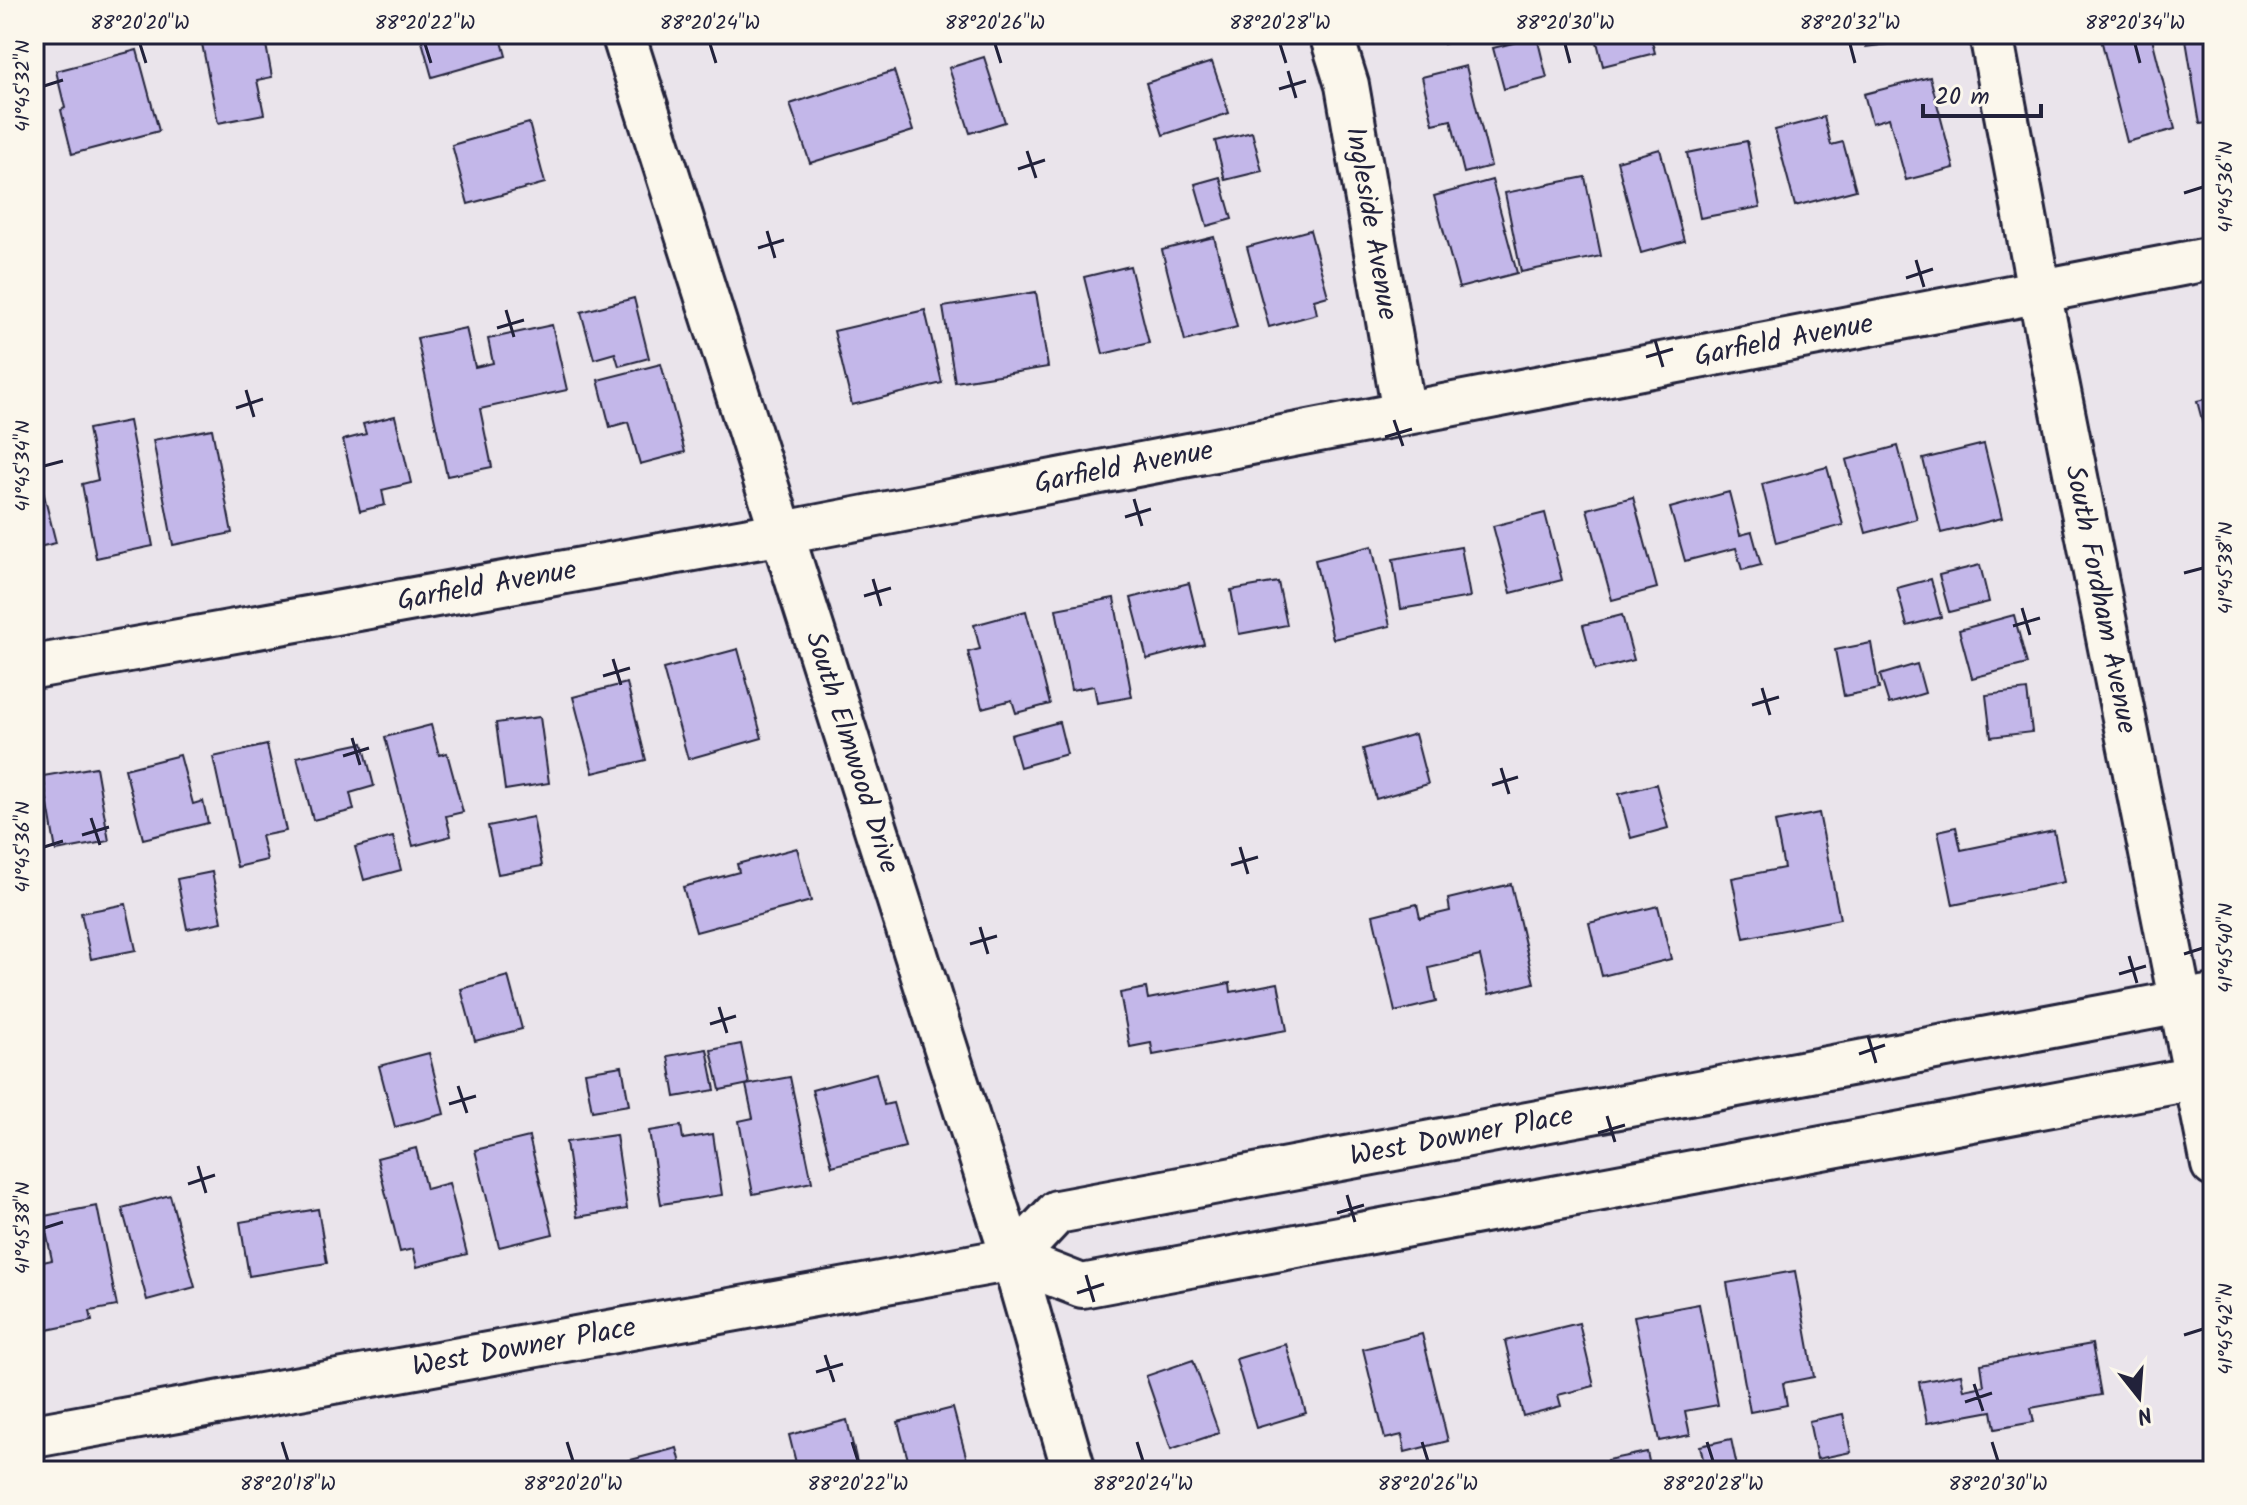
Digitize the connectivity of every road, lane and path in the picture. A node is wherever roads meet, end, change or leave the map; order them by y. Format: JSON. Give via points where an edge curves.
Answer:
{"nodes":[{"id":1,"x":623,"y":34,"type":"edge"},
{"id":2,"x":1331,"y":34,"type":"edge"},
{"id":3,"x":1991,"y":34,"type":"edge"},
{"id":4,"x":2213,"y":258,"type":"edge"},
{"id":5,"x":2039,"y":291,"type":"junction"},
{"id":6,"x":1404,"y":413,"type":"junction"},
{"id":7,"x":783,"y":533,"type":"junction"},
{"id":8,"x":34,"y":667,"type":"edge"},
{"id":9,"x":2197,"y":999,"type":"edge"},
{"id":10,"x":2205,"y":1077,"type":"edge"},
{"id":11,"x":2213,"y":1165,"type":"edge"},
{"id":12,"x":1013,"y":1259,"type":"junction"},
{"id":13,"x":34,"y":1436,"type":"edge"},
{"id":14,"x":1074,"y":1471,"type":"edge"}],
"edges":[{"from":1,"to":7,"type":"street","name":"South Elmwood Drive"},
{"from":2,"to":6,"type":"street","name":"Ingleside Avenue","via":[[1347,85]]},
{"from":3,"to":5,"type":"street","name":"South Fordham Avenue"},
{"from":4,"to":5,"type":"street","name":"Garfield Avenue"},
{"from":5,"to":6,"type":"street","name":"Garfield Avenue"},
{"from":5,"to":9,"type":"street","name":"South Fordham Avenue"},
{"from":6,"to":7,"type":"street","name":"Garfield Avenue"},
{"from":7,"to":8,"type":"street","name":"Garfield Avenue"},
{"from":7,"to":12,"type":"street","name":"South Elmwood Drive"},
{"from":9,"to":10,"type":"street","name":"South Fordham Avenue"},
{"from":9,"to":12,"type":"street","name":"West Downer Place","via":[[1057,1212]]},
{"from":10,"to":11,"type":"street","name":"South Fordham Avenue"},
{"from":10,"to":12,"type":"street","via":[[1082,1286]]},
{"from":12,"to":13,"type":"street","name":"West Downer Place"},
{"from":12,"to":14,"type":"street","name":"South Elmwood Drive"}]}
